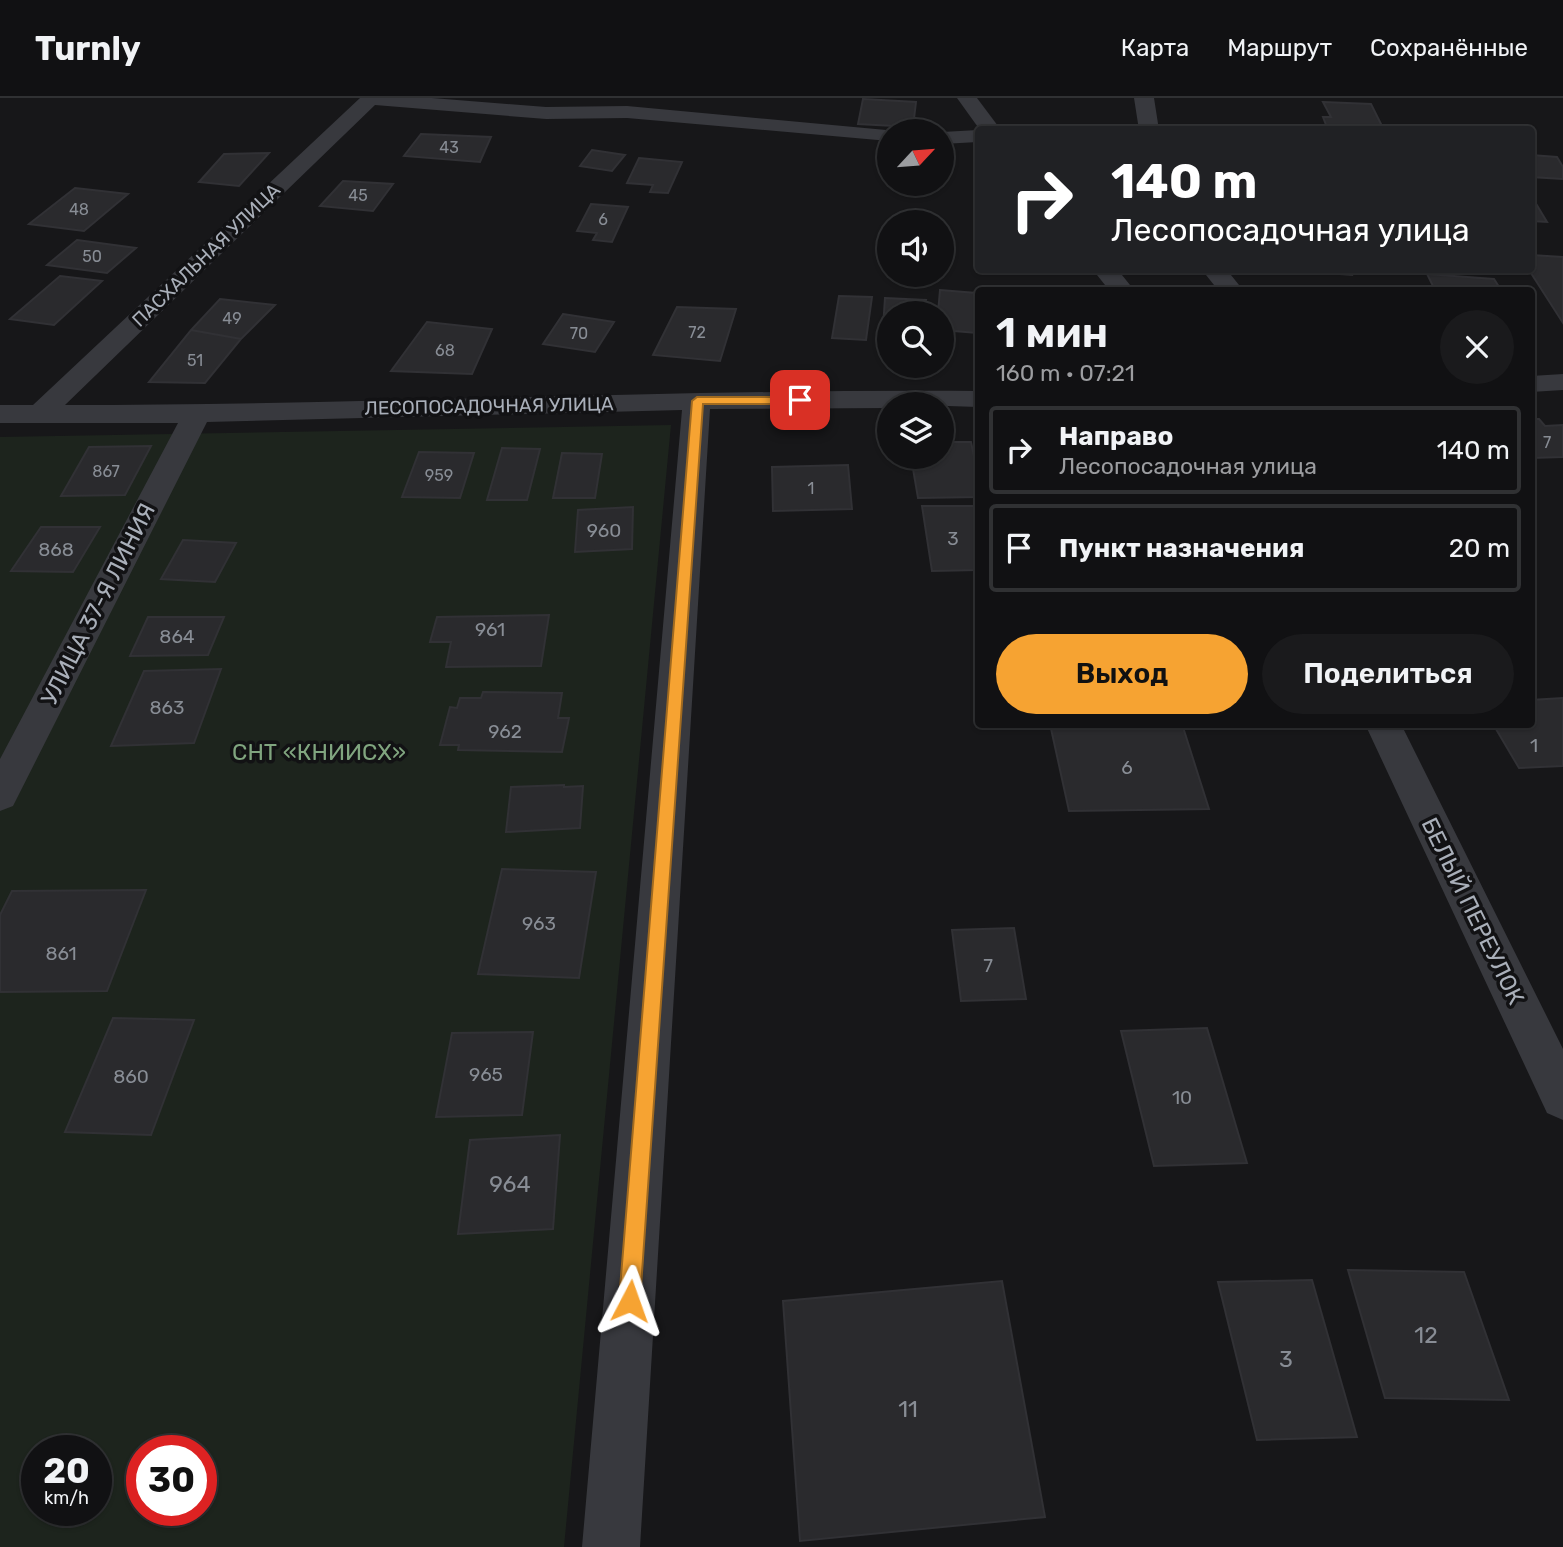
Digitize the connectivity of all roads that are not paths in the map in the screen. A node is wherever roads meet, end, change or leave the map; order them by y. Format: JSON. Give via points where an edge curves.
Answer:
{"nodes":[{"id":1,"x":370,"y":98,"type":"edge"},
{"id":2,"x":967,"y":98,"type":"edge"},
{"id":3,"x":1143,"y":98,"type":"edge"},
{"id":4,"x":988,"y":126,"type":"edge"},
{"id":5,"x":1148,"y":126,"type":"edge"},
{"id":6,"x":877,"y":134,"type":"edge"},
{"id":7,"x":975,"y":136,"type":"edge"},
{"id":8,"x":954,"y":137,"type":"edge"},
{"id":9,"x":1108,"y":273,"type":"edge"},
{"id":10,"x":1217,"y":273,"type":"edge"},
{"id":11,"x":1119,"y":287,"type":"edge"},
{"id":12,"x":1228,"y":287,"type":"edge"},
{"id":13,"x":1563,"y":382,"type":"edge"},
{"id":14,"x":1535,"y":384,"type":"edge"},
{"id":15,"x":975,"y":399,"type":"edge"},
{"id":16,"x":697,"y":401,"type":"junction"},
{"id":17,"x":42,"y":412,"type":"junction"},
{"id":18,"x":0,"y":414,"type":"edge"},
{"id":19,"x":197,"y":414,"type":"junction"},
{"id":20,"x":1384,"y":728,"type":"edge"},
{"id":21,"x":0,"y":795,"type":"edge"},
{"id":22,"x":1563,"y":1097,"type":"edge"},
{"id":23,"x":611,"y":1547,"type":"edge"}],
"edges":[{"from":1,"to":6,"type":"street","via":[[546,113],[627,112]]},
{"from":1,"to":17,"type":"street","name":"ПАСХАЛЬНАЯ УЛИЦА"},
{"from":2,"to":4,"type":"street"},
{"from":3,"to":5,"type":"street"},
{"from":7,"to":8,"type":"street"},
{"from":9,"to":11,"type":"street"},
{"from":10,"to":12,"type":"street"},
{"from":13,"to":14,"type":"street"},
{"from":15,"to":16,"type":"street","name":"ЛЕСОПОСАДОЧНАЯ УЛИЦА"},
{"from":16,"to":19,"type":"street","name":"ЛЕСОПОСАДОЧНАЯ УЛИЦА"},
{"from":16,"to":23,"type":"street"},
{"from":17,"to":18,"type":"street","name":"ЛЕСОПОСАДОЧНАЯ УЛИЦА"},
{"from":17,"to":19,"type":"street","name":"ЛЕСОПОСАДОЧНАЯ УЛИЦА"},
{"from":19,"to":21,"type":"street","name":"УЛИЦА 37-Я ЛИНИЯ"},
{"from":20,"to":22,"type":"street","name":"БЕЛЫЙ ПЕРЕУЛОК"}]}
